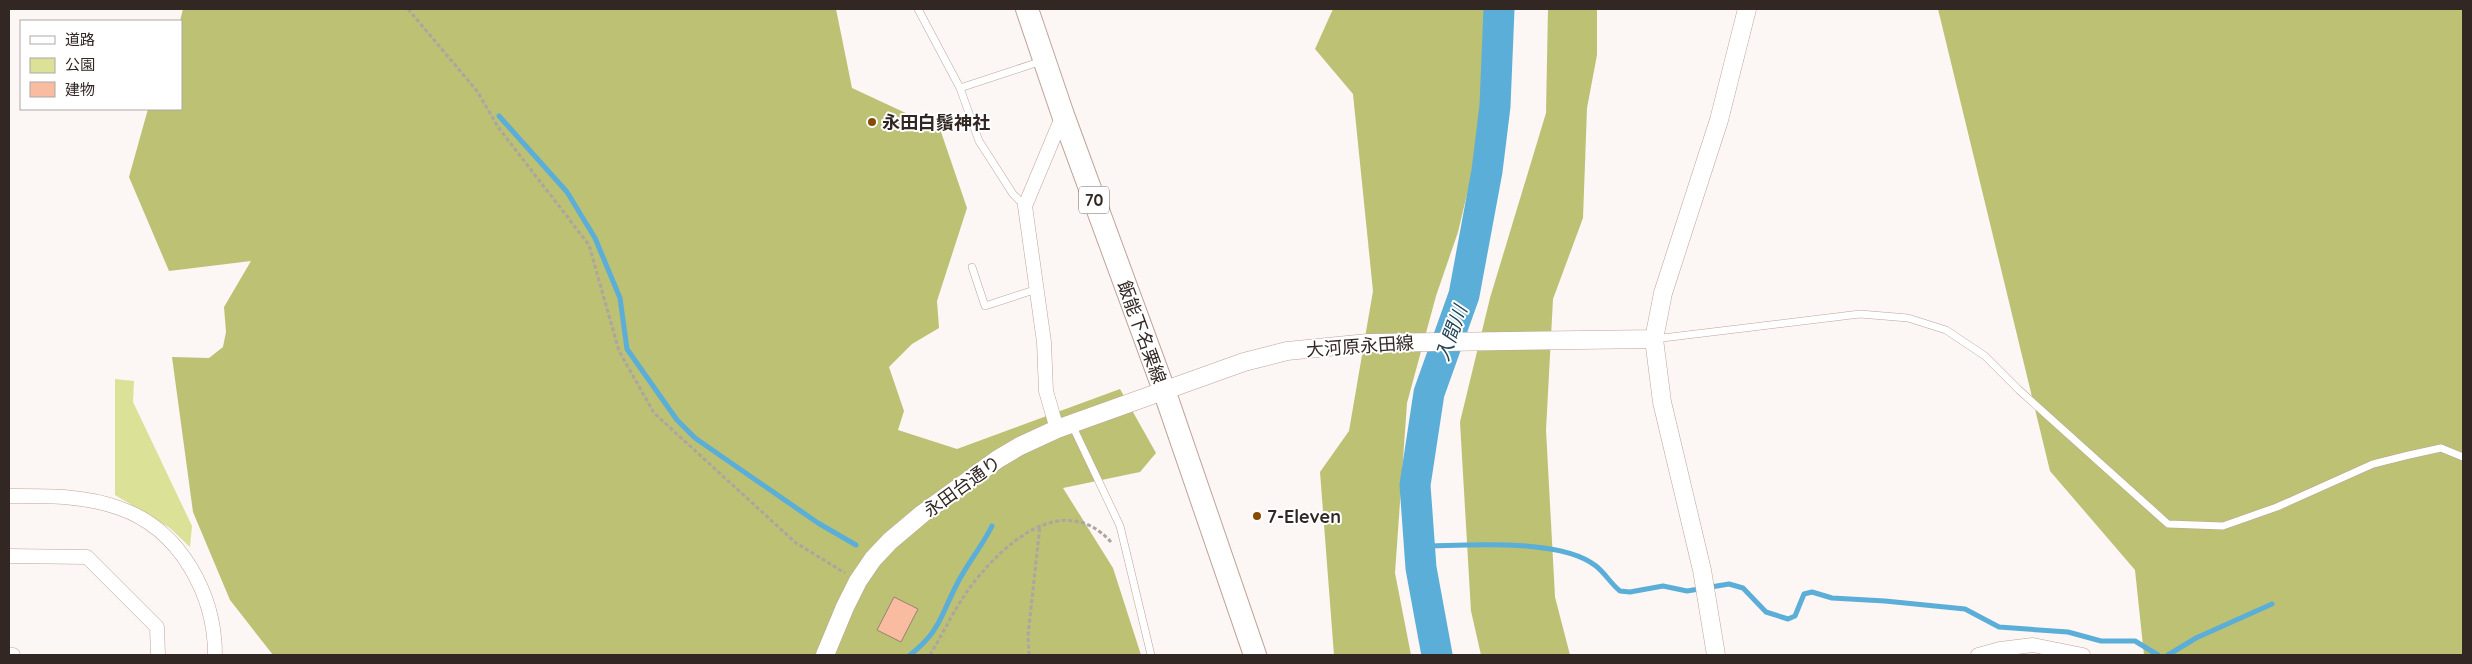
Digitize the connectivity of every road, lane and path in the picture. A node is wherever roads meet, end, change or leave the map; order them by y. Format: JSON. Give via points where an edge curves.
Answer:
{"nodes":[{"id":1,"x":408,"y":9,"type":"edge"},
{"id":2,"x":918,"y":9,"type":"edge"},
{"id":3,"x":1027,"y":9,"type":"edge"},
{"id":4,"x":1747,"y":9,"type":"edge"},
{"id":5,"x":1044,"y":61,"type":"junction"},
{"id":6,"x":960,"y":88,"type":"junction"},
{"id":7,"x":1063,"y":114,"type":"junction"},
{"id":8,"x":1024,"y":206,"type":"junction"},
{"id":9,"x":972,"y":267,"type":"dead end"},
{"id":10,"x":1038,"y":289,"type":"junction"},
{"id":11,"x":1654,"y":339,"type":"junction"},
{"id":12,"x":1164,"y":390,"type":"junction"},
{"id":13,"x":1064,"y":427,"type":"junction"},
{"id":14,"x":2463,"y":457,"type":"edge"},
{"id":15,"x":9,"y":496,"type":"edge"},
{"id":16,"x":1040,"y":525,"type":"junction"},
{"id":17,"x":9,"y":556,"type":"edge"},
{"id":18,"x":1128,"y":561,"type":"junction"},
{"id":19,"x":858,"y":581,"type":"junction"},
{"id":20,"x":9,"y":655,"type":"edge"},
{"id":21,"x":14,"y":655,"type":"edge"},
{"id":22,"x":158,"y":655,"type":"edge"},
{"id":23,"x":216,"y":655,"type":"edge"},
{"id":24,"x":825,"y":655,"type":"edge"},
{"id":25,"x":930,"y":655,"type":"edge"},
{"id":26,"x":1029,"y":655,"type":"edge"},
{"id":27,"x":1151,"y":655,"type":"edge"},
{"id":28,"x":1255,"y":655,"type":"edge"},
{"id":29,"x":1716,"y":655,"type":"edge"},
{"id":30,"x":1978,"y":655,"type":"edge"},
{"id":31,"x":2084,"y":655,"type":"edge"}],
"edges":[{"from":1,"to":19,"type":"path","via":[[477,91],[498,127],[589,244],[619,351],[654,413],[796,543]]},
{"from":2,"to":6,"type":"lane"},
{"from":3,"to":5,"type":"main road","name":"飯能下名栗線","number":"70"},
{"from":4,"to":11,"type":"street","via":[[1719,120],[1663,293]]},
{"from":5,"to":6,"type":"lane"},
{"from":5,"to":7,"type":"main road","name":"飯能下名栗線","number":"70"},
{"from":6,"to":8,"type":"lane","via":[[979,141]]},
{"from":7,"to":8,"type":"street"},
{"from":7,"to":12,"type":"main road","name":"飯能下名栗線","number":"70"},
{"from":8,"to":10,"type":"street"},
{"from":9,"to":10,"type":"lane","via":[[985,306]]},
{"from":10,"to":13,"type":"street","via":[[1046,391]]},
{"from":11,"to":12,"type":"street","name":"大河原永田線","via":[[1368,342],[1287,351],[1244,362]]},
{"from":11,"to":14,"type":"lane","via":[[1860,314],[1908,318],[1946,330],[1985,356],[2168,524],[2223,526],[2277,507],[2373,464],[2408,455],[2441,448]]},
{"from":11,"to":29,"type":"street","via":[[1662,402],[1702,570]]},
{"from":12,"to":13,"type":"street","name":"永田台通り"},
{"from":12,"to":28,"type":"main road","name":"飯能下名栗線","number":"70"},
{"from":13,"to":18,"type":"lane","via":[[1120,526]]},
{"from":13,"to":19,"type":"street","name":"永田台通り","via":[[998,459],[922,514],[872,559]]},
{"from":15,"to":23,"type":"street","via":[[89,500],[120,508],[146,522],[191,566],[206,595],[215,632]]},
{"from":16,"to":18,"type":"path","via":[[1072,519],[1107,538]]},
{"from":16,"to":25,"type":"path","via":[[1000,552],[966,593]]},
{"from":16,"to":26,"type":"path","via":[[1028,636]]},
{"from":17,"to":22,"type":"street","via":[[87,557],[158,627]]},
{"from":18,"to":27,"type":"lane"},
{"from":19,"to":24,"type":"street","name":"永田台通り"},
{"from":20,"to":21,"type":"street"},
{"from":30,"to":31,"type":"street","via":[[2033,645]]}]}
